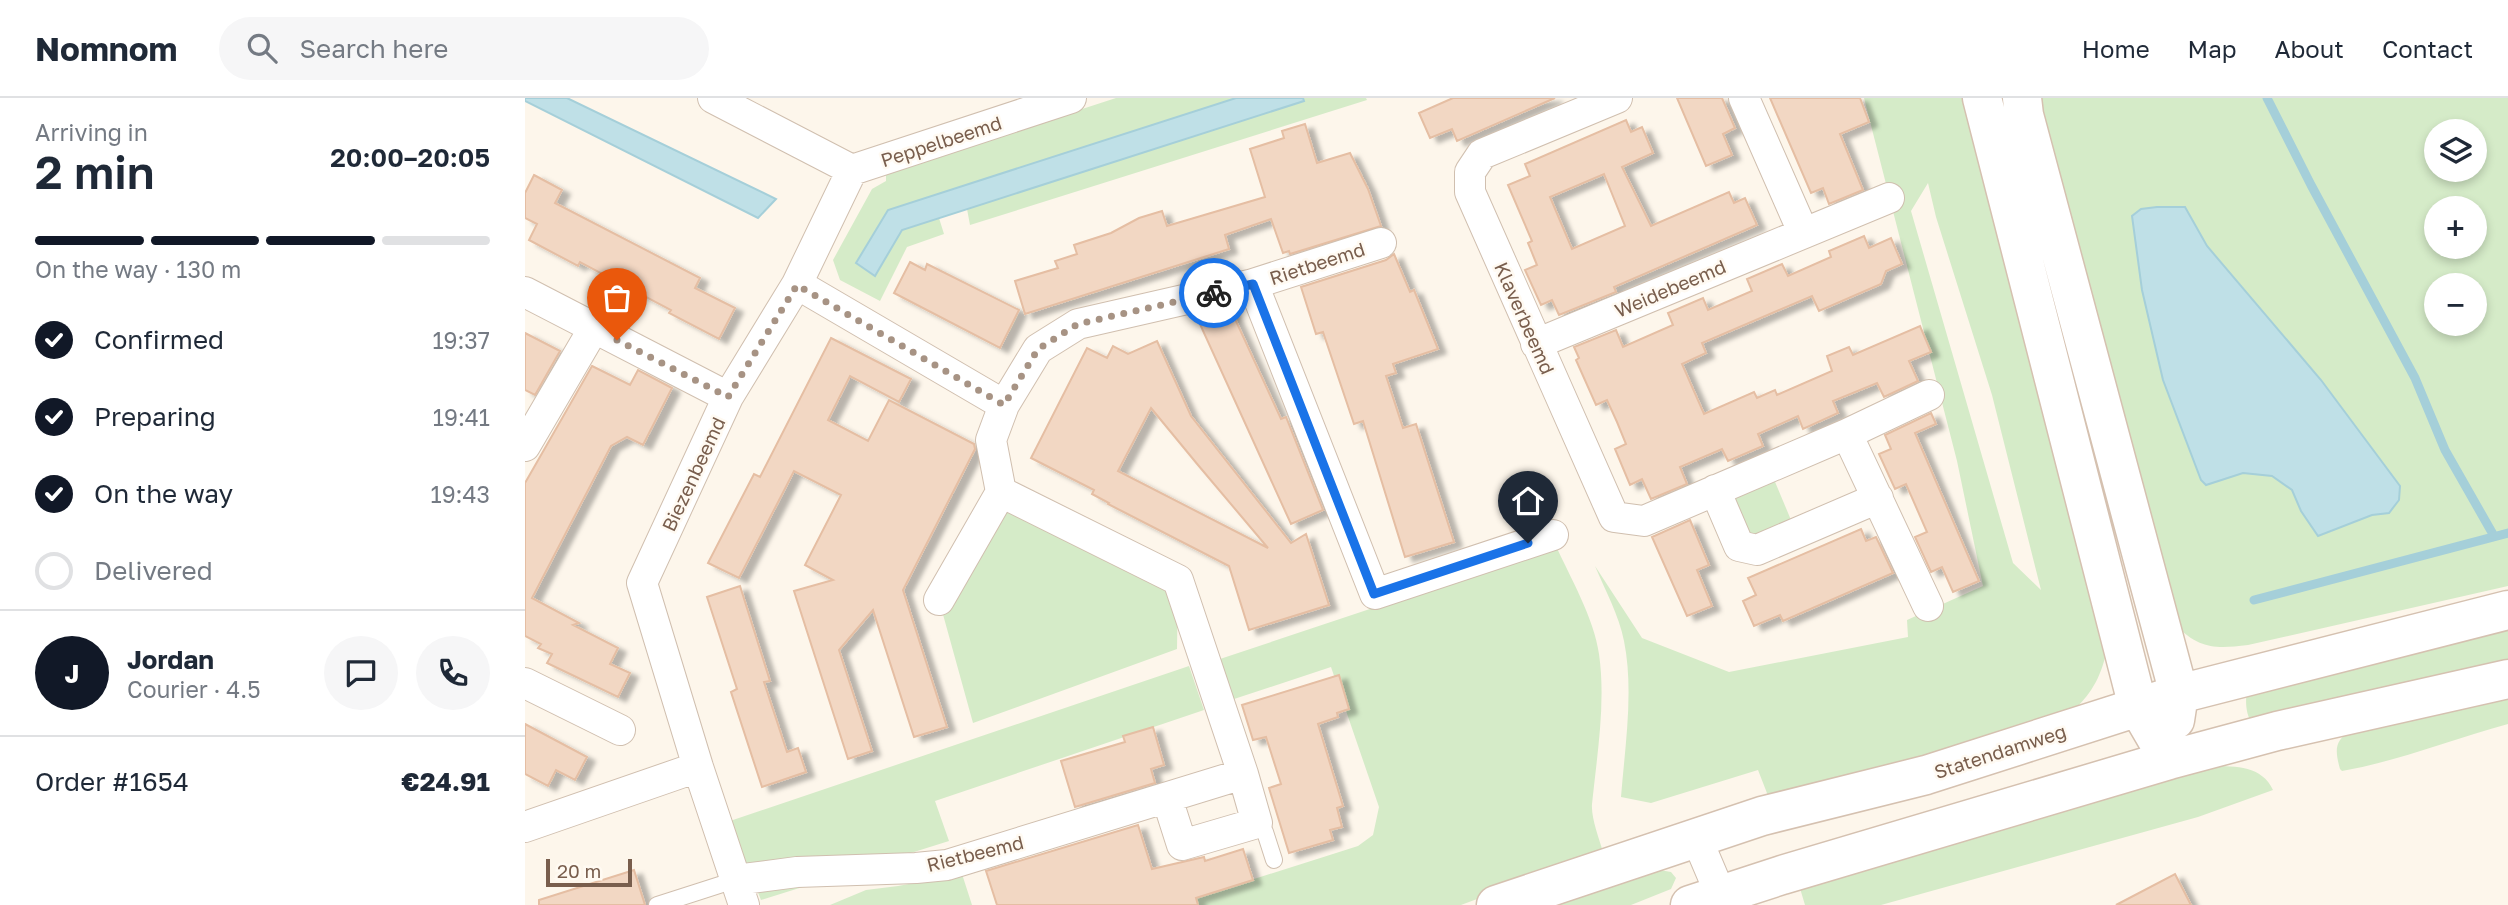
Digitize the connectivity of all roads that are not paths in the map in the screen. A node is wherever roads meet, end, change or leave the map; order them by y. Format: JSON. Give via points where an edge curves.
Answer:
{"nodes":[{"id":1,"x":713,"y":98,"type":"edge"},
{"id":2,"x":1071,"y":98,"type":"edge"},
{"id":3,"x":1617,"y":98,"type":"edge"},
{"id":4,"x":1744,"y":98,"type":"edge"},
{"id":5,"x":1982,"y":98,"type":"edge"},
{"id":6,"x":2022,"y":98,"type":"edge"},
{"id":7,"x":852,"y":170,"type":"junction"},
{"id":8,"x":1889,"y":198,"type":"dead end"},
{"id":9,"x":1803,"y":232,"type":"junction"},
{"id":10,"x":1381,"y":243,"type":"dead end"},
{"id":11,"x":1253,"y":284,"type":"junction"},
{"id":12,"x":797,"y":285,"type":"junction"},
{"id":13,"x":525,"y":292,"type":"edge"},
{"id":14,"x":594,"y":328,"type":"junction"},
{"id":15,"x":1536,"y":344,"type":"junction"},
{"id":16,"x":1929,"y":395,"type":"dead end"},
{"id":17,"x":728,"y":397,"type":"junction"},
{"id":18,"x":1004,"y":405,"type":"junction"},
{"id":19,"x":1847,"y":434,"type":"junction"},
{"id":20,"x":525,"y":446,"type":"edge"},
{"id":21,"x":1716,"y":490,"type":"junction"},
{"id":22,"x":1001,"y":492,"type":"junction"},
{"id":23,"x":1878,"y":498,"type":"junction"},
{"id":24,"x":1553,"y":535,"type":"dead end"},
{"id":25,"x":939,"y":600,"type":"dead end"},
{"id":26,"x":1928,"y":607,"type":"dead end"},
{"id":27,"x":2508,"y":610,"type":"edge"},
{"id":28,"x":2508,"y":678,"type":"edge"},
{"id":29,"x":525,"y":683,"type":"edge"},
{"id":30,"x":2179,"y":694,"type":"junction"},
{"id":31,"x":2138,"y":707,"type":"junction"},
{"id":32,"x":619,"y":730,"type":"dead end"},
{"id":33,"x":2169,"y":760,"type":"junction"},
{"id":34,"x":698,"y":767,"type":"junction"},
{"id":35,"x":1243,"y":774,"type":"junction"},
{"id":36,"x":1167,"y":798,"type":"junction"},
{"id":37,"x":1257,"y":823,"type":"junction"},
{"id":38,"x":525,"y":827,"type":"edge"},
{"id":39,"x":1697,"y":839,"type":"junction"},
{"id":40,"x":1274,"y":860,"type":"dead end"},
{"id":41,"x":739,"y":892,"type":"edge"},
{"id":42,"x":1712,"y":902,"type":"edge"},
{"id":43,"x":657,"y":905,"type":"edge"},
{"id":44,"x":1496,"y":905,"type":"edge"}],
"edges":[{"from":1,"to":7,"type":"street"},
{"from":2,"to":7,"type":"street","name":"Peppelbeemd"},
{"from":3,"to":15,"type":"street","name":"Klaverbeemd","via":[[1482,154],[1470,172],[1470,192]]},
{"from":4,"to":9,"type":"street"},
{"from":5,"to":31,"type":"main road"},
{"from":6,"to":30,"type":"main road"},
{"from":7,"to":12,"type":"street","name":"Biezenbeemd"},
{"from":8,"to":9,"type":"street","name":"Weidebeemd"},
{"from":9,"to":15,"type":"street","name":"Weidebeemd"},
{"from":10,"to":11,"type":"street","name":"Rietbeemd"},
{"from":11,"to":18,"type":"street","name":"Rietbeemd","via":[[1078,324],[1038,349]]},
{"from":11,"to":24,"type":"street","name":"Rietbeemd","via":[[1374,594]]},
{"from":12,"to":17,"type":"street","name":"Biezenbeemd"},
{"from":12,"to":18,"type":"street"},
{"from":13,"to":14,"type":"street"},
{"from":14,"to":17,"type":"street"},
{"from":14,"to":20,"type":"street"},
{"from":15,"to":21,"type":"street","name":"Klaverbeemd","via":[[1614,517],[1644,521]]},
{"from":16,"to":19,"type":"street","name":"Klaverbeemd"},
{"from":17,"to":34,"type":"street","name":"Biezenbeemd","via":[[642,583]]},
{"from":18,"to":22,"type":"street","name":"Rietbeemd","via":[[991,440]]},
{"from":19,"to":21,"type":"street","name":"Klaverbeemd"},
{"from":19,"to":23,"type":"street"},
{"from":21,"to":23,"type":"street","via":[[1739,546],[1757,550]]},
{"from":22,"to":25,"type":"street"},
{"from":22,"to":35,"type":"street","via":[[1178,580]]},
{"from":23,"to":26,"type":"street"},
{"from":27,"to":30,"type":"main road","name":"Statendamweg"},
{"from":28,"to":33,"type":"main road"},
{"from":29,"to":32,"type":"street"},
{"from":30,"to":31,"type":"main road","name":"Statendamweg"},
{"from":30,"to":33,"type":"main road"},
{"from":31,"to":33,"type":"main road"},
{"from":31,"to":39,"type":"main road","name":"Statendamweg","via":[[1926,775],[1762,816]]},
{"from":33,"to":42,"type":"main road"},
{"from":34,"to":38,"type":"street"},
{"from":34,"to":41,"type":"street","name":"Biezenbeemd"},
{"from":35,"to":36,"type":"street","name":"Rietbeemd"},
{"from":35,"to":37,"type":"street"},
{"from":36,"to":37,"type":"street","via":[[1182,845]]},
{"from":36,"to":41,"type":"street","name":"Rietbeemd","via":[[947,865],[797,872]]},
{"from":37,"to":40,"type":"lane","via":[[1265,832]]},
{"from":39,"to":42,"type":"street"},
{"from":39,"to":44,"type":"main road","name":"Statendamweg"},
{"from":41,"to":43,"type":"lane"}]}
